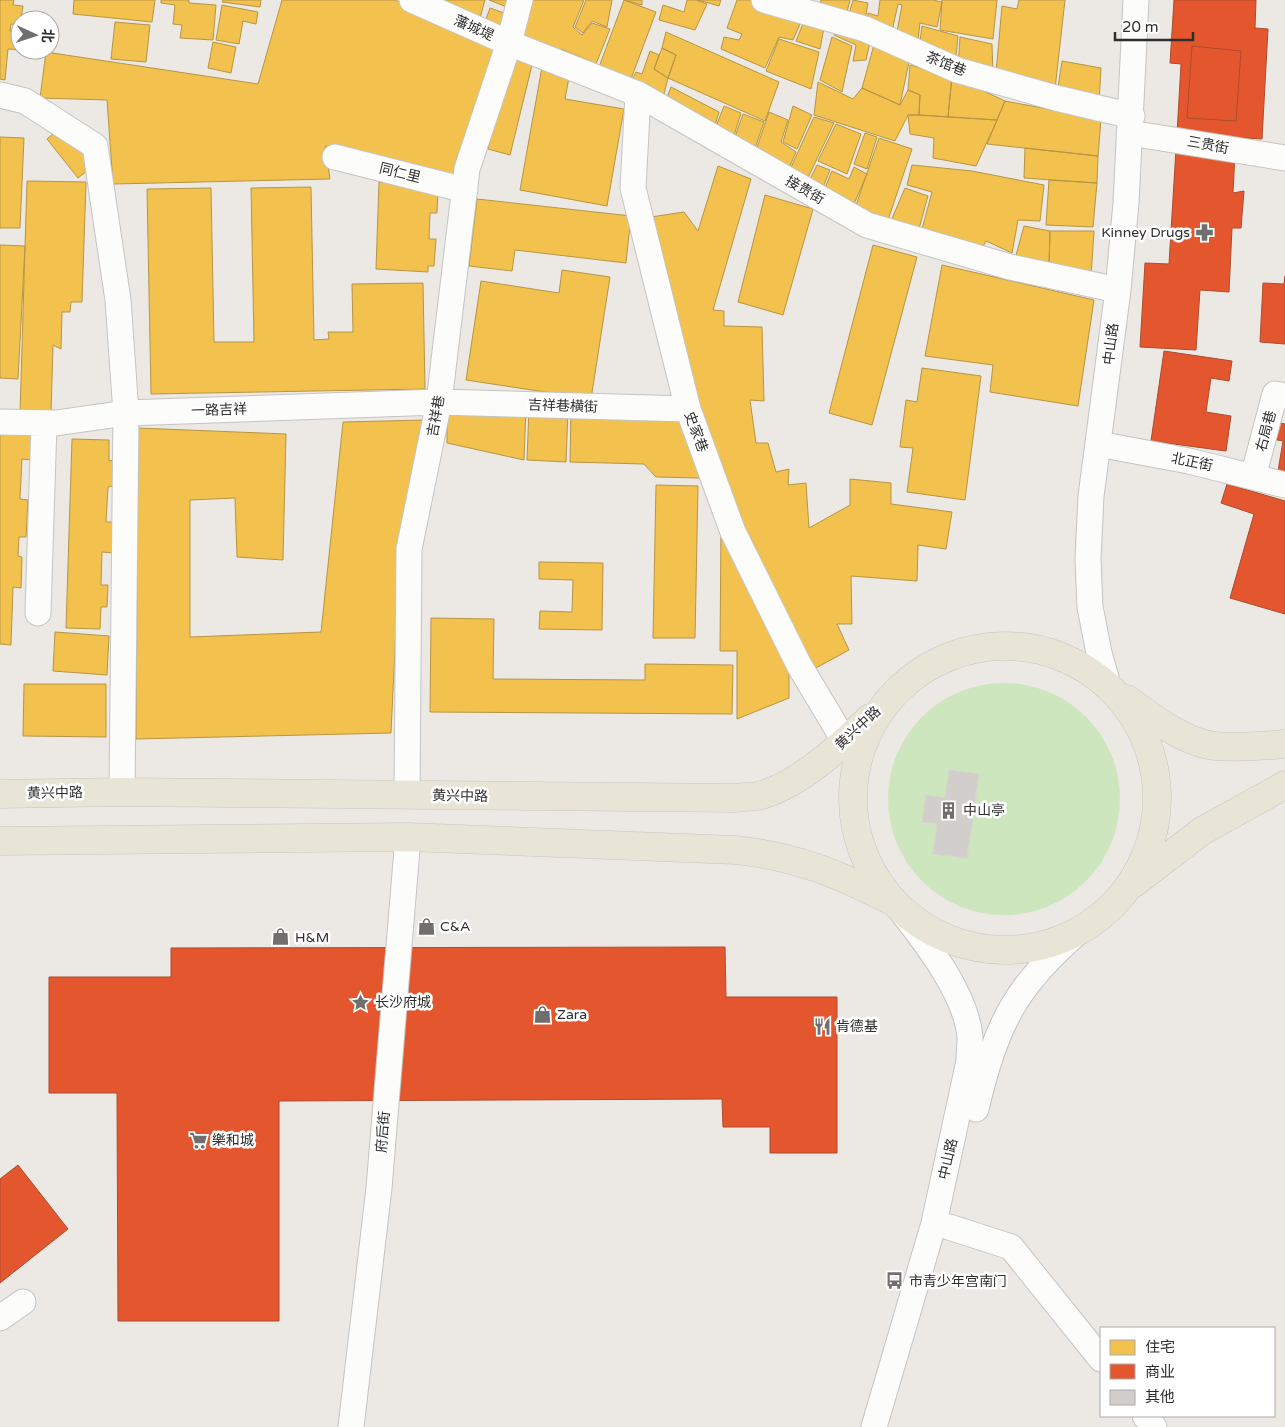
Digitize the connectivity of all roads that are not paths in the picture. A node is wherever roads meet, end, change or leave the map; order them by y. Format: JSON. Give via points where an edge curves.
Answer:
{"nodes":[{"id":1,"x":412,"y":0,"type":"edge"},
{"id":2,"x":520,"y":0,"type":"edge"},
{"id":3,"x":764,"y":0,"type":"edge"},
{"id":4,"x":1136,"y":0,"type":"edge"},
{"id":5,"x":509,"y":43,"type":"junction"},
{"id":6,"x":638,"y":94,"type":"junction"},
{"id":7,"x":0,"y":95,"type":"edge"},
{"id":8,"x":1131,"y":124,"type":"junction"},
{"id":9,"x":335,"y":157,"type":"dead end"},
{"id":10,"x":1285,"y":158,"type":"edge"},
{"id":11,"x":465,"y":190,"type":"junction"},
{"id":12,"x":1118,"y":290,"type":"junction"},
{"id":13,"x":1285,"y":396,"type":"edge"},
{"id":14,"x":439,"y":402,"type":"junction"},
{"id":15,"x":688,"y":409,"type":"junction"},
{"id":16,"x":126,"y":413,"type":"junction"},
{"id":17,"x":0,"y":422,"type":"edge"},
{"id":18,"x":44,"y":423,"type":"junction"},
{"id":19,"x":1098,"y":444,"type":"junction"},
{"id":20,"x":1253,"y":477,"type":"junction"},
{"id":21,"x":1285,"y":485,"type":"edge"},
{"id":22,"x":38,"y":613,"type":"dead end"},
{"id":23,"x":1108,"y":685,"type":"junction"},
{"id":24,"x":887,"y":701,"type":"junction"},
{"id":25,"x":845,"y":742,"type":"junction"},
{"id":26,"x":1280,"y":744,"type":"edge"},
{"id":27,"x":1285,"y":785,"type":"edge"},
{"id":28,"x":122,"y":792,"type":"junction"},
{"id":29,"x":0,"y":794,"type":"edge"},
{"id":30,"x":408,"y":795,"type":"junction"},
{"id":31,"x":408,"y":837,"type":"junction"},
{"id":32,"x":0,"y":841,"type":"edge"},
{"id":33,"x":1126,"y":889,"type":"junction"},
{"id":34,"x":896,"y":904,"type":"junction"},
{"id":35,"x":1083,"y":928,"type":"junction"},
{"id":36,"x":949,"y":1227,"type":"junction"},
{"id":37,"x":22,"y":1302,"type":"dead end"},
{"id":38,"x":0,"y":1318,"type":"edge"},
{"id":39,"x":1100,"y":1359,"type":"edge"},
{"id":40,"x":1146,"y":1417,"type":"edge"},
{"id":41,"x":351,"y":1427,"type":"edge"},
{"id":42,"x":874,"y":1427,"type":"edge"},
{"id":43,"x":890,"y":1427,"type":"edge"},
{"id":44,"x":1154,"y":1427,"type":"edge"}],
"edges":[{"from":1,"to":5,"type":"street","name":"藩城堤"},
{"from":2,"to":5,"type":"street","name":"吉祥巷"},
{"from":3,"to":8,"type":"street","name":"茶馆巷","via":[[865,29],[958,70]]},
{"from":4,"to":8,"type":"street","name":"中山路"},
{"from":5,"to":6,"type":"street","name":"接贵街"},
{"from":5,"to":11,"type":"street","name":"吉祥巷","via":[[467,169]]},
{"from":6,"to":12,"type":"street","name":"接贵街","via":[[867,225],[1010,267]]},
{"from":6,"to":15,"type":"street","name":"史家巷","via":[[633,188]]},
{"from":7,"to":16,"type":"street","via":[[25,101],[95,146],[118,300]]},
{"from":8,"to":10,"type":"street","name":"三贵街"},
{"from":8,"to":12,"type":"street","name":"中山路"},
{"from":9,"to":11,"type":"street","name":"同仁里"},
{"from":11,"to":14,"type":"street","name":"吉祥巷"},
{"from":12,"to":19,"type":"street","name":"中山路"},
{"from":13,"to":20,"type":"street","name":"右局巷","via":[[1275,394]]},
{"from":14,"to":15,"type":"street","name":"吉祥巷横街"},
{"from":14,"to":16,"type":"street","name":"一路吉祥"},
{"from":14,"to":30,"type":"street","name":"吉祥巷","via":[[409,549]]},
{"from":15,"to":25,"type":"street","name":"史家巷","via":[[733,532],[798,665]]},
{"from":16,"to":18,"type":"street","name":"一路吉祥"},
{"from":16,"to":28,"type":"street"},
{"from":17,"to":18,"type":"street","name":"一路吉祥"},
{"from":18,"to":22,"type":"street"},
{"from":19,"to":20,"type":"street","name":"北正街"},
{"from":19,"to":23,"type":"street","name":"中山路","via":[[1091,496],[1088,582],[1094,630]]},
{"from":20,"to":21,"type":"street","name":"北正街"},
{"from":23,"to":24,"type":"main road","via":[[1071,661],[1050,652],[1006,645],[984,647],[940,660],[921,671]]},
{"from":23,"to":26,"type":"main road","via":[[1156,719],[1195,740],[1213,746]]},
{"from":23,"to":33,"type":"main road","via":[[1138,725],[1148,748],[1157,796],[1149,845]]},
{"from":24,"to":25,"type":"main road","name":"黄兴中路"},
{"from":24,"to":34,"type":"main road","via":[[865,740],[858,762],[854,812],[867,862]]},
{"from":25,"to":30,"type":"main road","name":"黄兴中路","via":[[815,766],[758,796]]},
{"from":27,"to":33,"type":"main road","via":[[1202,831]]},
{"from":28,"to":29,"type":"main road","name":"黄兴中路"},
{"from":28,"to":30,"type":"main road","name":"黄兴中路"},
{"from":31,"to":32,"type":"main road"},
{"from":31,"to":34,"type":"main road","via":[[753,852],[816,866]]},
{"from":31,"to":41,"type":"street","name":"府后街","via":[[379,1188]]},
{"from":33,"to":35,"type":"main road","via":[[1107,911]]},
{"from":34,"to":35,"type":"main road","via":[[944,937],[971,946],[1000,950],[1029,948],[1057,941]]},
{"from":34,"to":42,"type":"street","name":"中山路","via":[[934,955],[959,1000],[970,1037],[969,1060],[934,1223]]},
{"from":35,"to":36,"type":"street","name":"中山路","via":[[1058,949],[1024,986],[996,1039]]},
{"from":36,"to":39,"type":"street","via":[[1011,1247]]},
{"from":36,"to":43,"type":"street","name":"中山路"},
{"from":37,"to":38,"type":"street"},
{"from":40,"to":44,"type":"street"}]}
